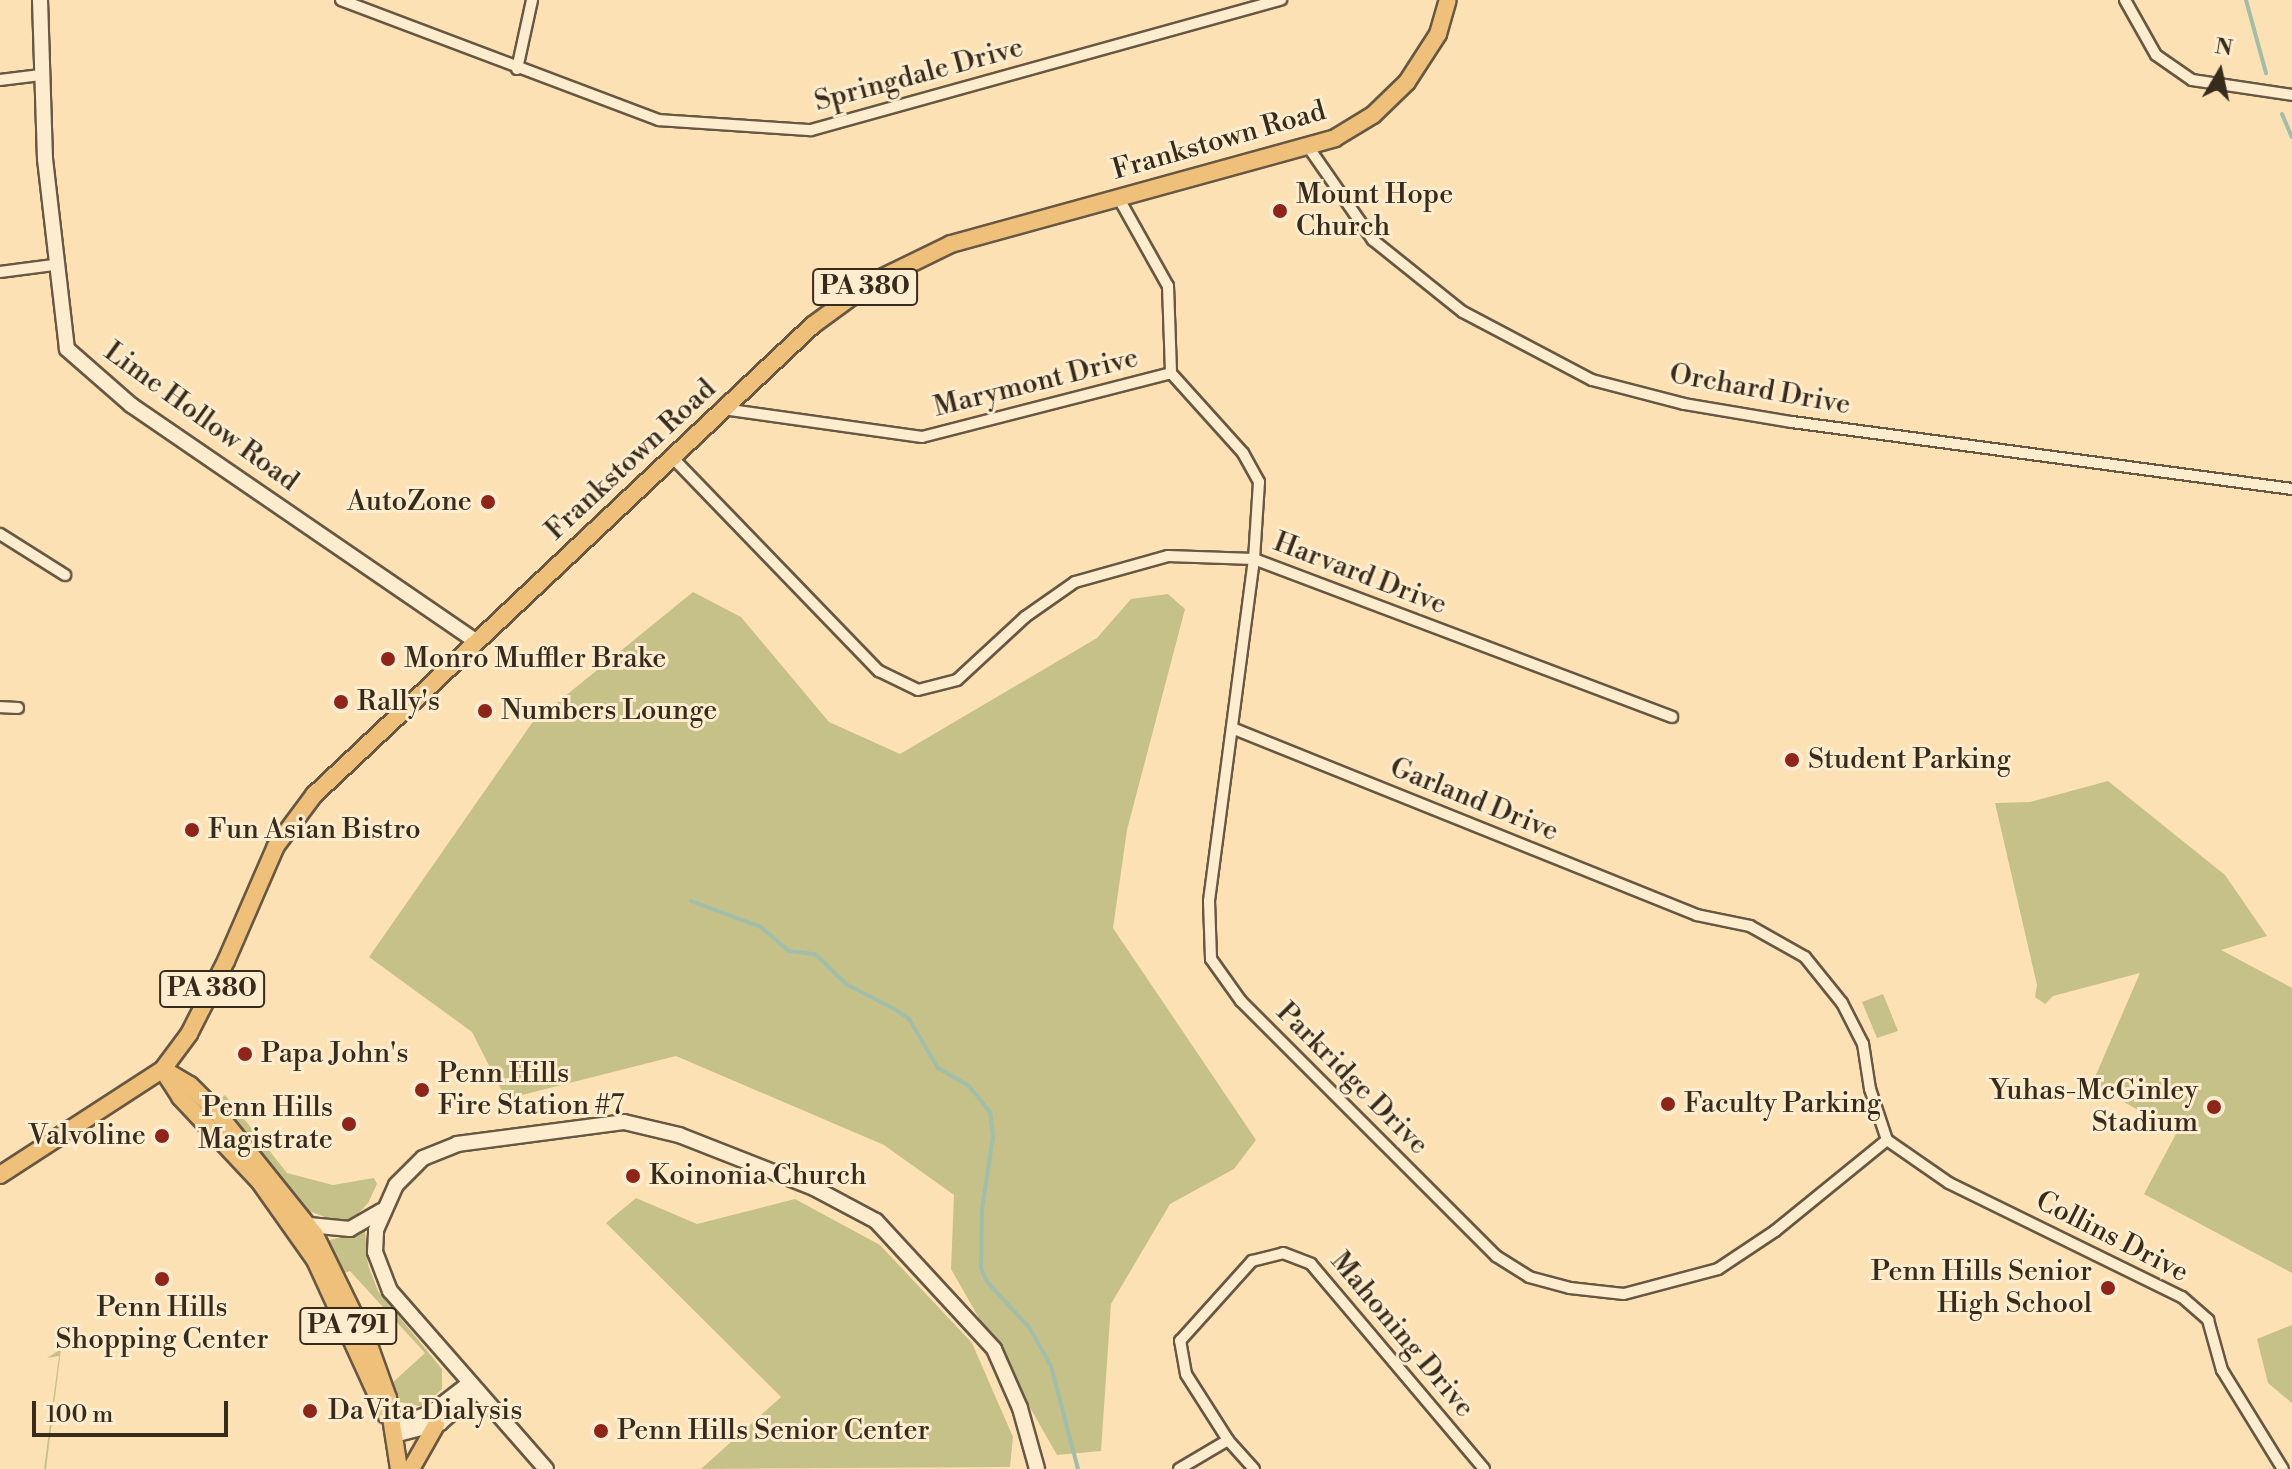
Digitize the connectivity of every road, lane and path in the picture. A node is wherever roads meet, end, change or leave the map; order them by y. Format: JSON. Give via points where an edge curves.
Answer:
{"nodes":[{"id":1,"x":40,"y":0,"type":"edge"},
{"id":2,"x":341,"y":0,"type":"edge"},
{"id":3,"x":532,"y":0,"type":"edge"},
{"id":4,"x":1281,"y":0,"type":"edge"},
{"id":5,"x":1448,"y":0,"type":"edge"},
{"id":6,"x":2125,"y":0,"type":"edge"},
{"id":7,"x":517,"y":69,"type":"junction"},
{"id":8,"x":41,"y":75,"type":"junction"},
{"id":9,"x":0,"y":80,"type":"edge"},
{"id":10,"x":2292,"y":95,"type":"edge"},
{"id":11,"x":1309,"y":148,"type":"junction"},
{"id":12,"x":1118,"y":197,"type":"junction"},
{"id":13,"x":54,"y":265,"type":"junction"},
{"id":14,"x":0,"y":272,"type":"edge"},
{"id":15,"x":1171,"y":373,"type":"junction"},
{"id":16,"x":723,"y":409,"type":"junction"},
{"id":17,"x":672,"y":457,"type":"junction"},
{"id":18,"x":2292,"y":489,"type":"edge"},
{"id":19,"x":0,"y":534,"type":"edge"},
{"id":20,"x":1254,"y":559,"type":"junction"},
{"id":21,"x":65,"y":575,"type":"dead end"},
{"id":22,"x":477,"y":642,"type":"junction"},
{"id":23,"x":0,"y":707,"type":"edge"},
{"id":24,"x":18,"y":708,"type":"dead end"},
{"id":25,"x":1672,"y":717,"type":"dead end"},
{"id":26,"x":1234,"y":729,"type":"junction"},
{"id":27,"x":163,"y":1069,"type":"junction"},
{"id":28,"x":1887,"y":1140,"type":"junction"},
{"id":29,"x":0,"y":1175,"type":"edge"},
{"id":30,"x":381,"y":1211,"type":"junction"},
{"id":31,"x":309,"y":1225,"type":"junction"},
{"id":32,"x":473,"y":1387,"type":"junction"},
{"id":33,"x":436,"y":1425,"type":"junction"},
{"id":34,"x":393,"y":1431,"type":"junction"},
{"id":35,"x":1228,"y":1440,"type":"junction"},
{"id":36,"x":399,"y":1469,"type":"edge"},
{"id":37,"x":411,"y":1469,"type":"edge"},
{"id":38,"x":546,"y":1469,"type":"edge"},
{"id":39,"x":1037,"y":1469,"type":"edge"},
{"id":40,"x":1179,"y":1469,"type":"edge"},
{"id":41,"x":1254,"y":1469,"type":"edge"},
{"id":42,"x":1484,"y":1469,"type":"edge"},
{"id":43,"x":2283,"y":1469,"type":"edge"}],
"edges":[{"from":1,"to":8,"type":"street","name":"Lime Hollow Road"},
{"from":2,"to":7,"type":"street","name":"Springdale Drive"},
{"from":3,"to":7,"type":"street"},
{"from":4,"to":7,"type":"street","name":"Springdale Drive","via":[[811,130],[659,120]]},
{"from":5,"to":11,"type":"main road","name":"Frankstown Road","number":"PA 380","via":[[1428,53],[1393,98],[1356,127]]},
{"from":6,"to":10,"type":"street","via":[[2156,55],[2192,80]]},
{"from":8,"to":9,"type":"street"},
{"from":8,"to":13,"type":"street","name":"Lime Hollow Road"},
{"from":11,"to":12,"type":"main road","name":"Frankstown Road","number":"PA 380"},
{"from":11,"to":18,"type":"street","name":"Orchard Drive","via":[[1373,240],[1463,312],[1592,380],[1684,404],[1792,422]]},
{"from":12,"to":15,"type":"street","via":[[1168,286]]},
{"from":12,"to":16,"type":"main road","name":"Frankstown Road","number":"PA 380","via":[[985,232],[895,270],[813,325]]},
{"from":13,"to":14,"type":"street"},
{"from":13,"to":22,"type":"street","name":"Lime Hollow Road","via":[[67,349],[131,405]]},
{"from":15,"to":16,"type":"street","name":"Marymont Drive","via":[[922,437]]},
{"from":15,"to":20,"type":"street","name":"Parkridge Drive","via":[[1243,453],[1259,482]]},
{"from":16,"to":17,"type":"main road","name":"Frankstown Road","number":"PA 380"},
{"from":17,"to":20,"type":"street","name":"Harvard Drive","via":[[879,671],[918,690],[957,680],[1025,617],[1075,582],[1168,556]]},
{"from":17,"to":22,"type":"main road","name":"Frankstown Road","number":"PA 380"},
{"from":19,"to":21,"type":"street"},
{"from":20,"to":25,"type":"street","name":"Harvard Drive"},
{"from":20,"to":26,"type":"street","name":"Parkridge Drive"},
{"from":22,"to":27,"type":"main road","name":"Frankstown Road","number":"PA 380","via":[[336,773],[293,821],[264,871],[189,1034]]},
{"from":23,"to":24,"type":"street"},
{"from":26,"to":28,"type":"street","name":"Garland Drive","via":[[1697,915],[1750,926],[1805,957],[1842,1003],[1863,1044],[1870,1089]]},
{"from":26,"to":28,"type":"street","name":"Parkridge Drive","via":[[1209,901],[1211,959],[1241,1001],[1496,1256],[1529,1277],[1624,1294],[1718,1269],[1775,1231]]},
{"from":27,"to":29,"type":"main road","name":"Frankstown Road","number":"PA 380"},
{"from":27,"to":31,"type":"main road","number":"PA 791","via":[[190,1085],[215,1110]]},
{"from":27,"to":34,"type":"main road","number":"PA 791","via":[[180,1097],[259,1181],[315,1260]]},
{"from":28,"to":43,"type":"street","name":"Collins Drive","via":[[1949,1183],[2182,1297],[2208,1320],[2222,1370]]},
{"from":30,"to":31,"type":"street","via":[[350,1229]]},
{"from":30,"to":32,"type":"street","via":[[375,1252],[386,1284]]},
{"from":30,"to":39,"type":"street","via":[[396,1185],[434,1153],[457,1144],[596,1122],[649,1126],[747,1161],[854,1206],[899,1241],[994,1349],[1020,1408]]},
{"from":31,"to":34,"type":"main road","number":"PA 791","via":[[369,1345]]},
{"from":32,"to":33,"type":"street"},
{"from":32,"to":34,"type":"street"},
{"from":32,"to":38,"type":"street"},
{"from":33,"to":34,"type":"street"},
{"from":33,"to":37,"type":"main road"},
{"from":34,"to":36,"type":"main road","number":"PA 791"},
{"from":35,"to":40,"type":"street"},
{"from":35,"to":41,"type":"street"},
{"from":35,"to":42,"type":"street","name":"Mahoning Drive","via":[[1186,1374],[1180,1341],[1252,1261],[1283,1253],[1311,1264]]}]}
